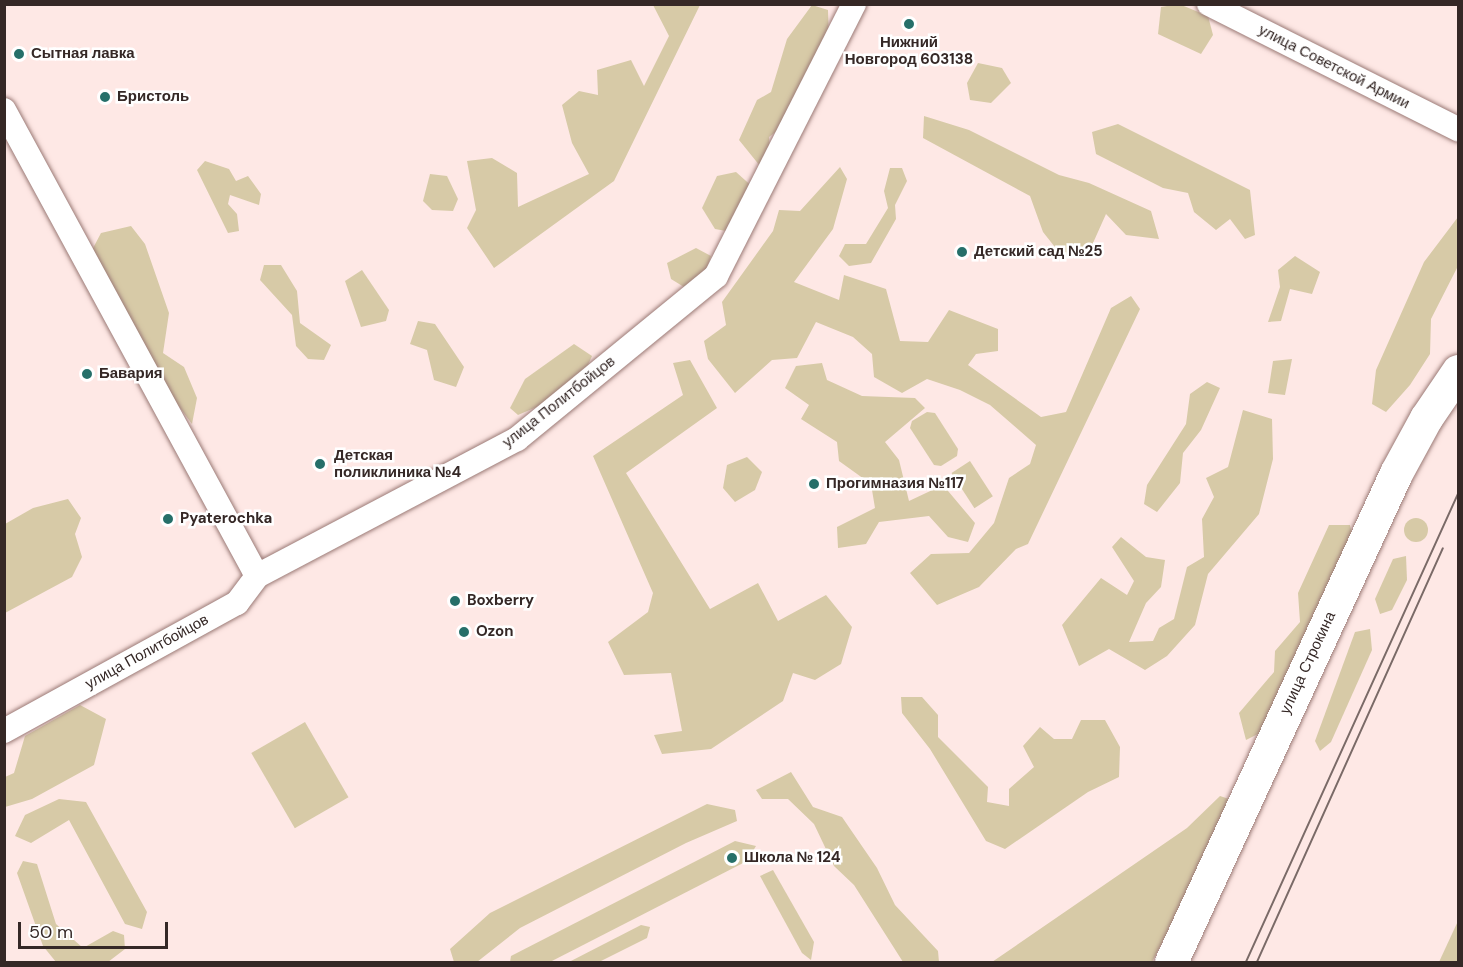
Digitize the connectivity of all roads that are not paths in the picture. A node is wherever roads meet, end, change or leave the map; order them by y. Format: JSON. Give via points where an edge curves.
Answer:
{"nodes":[{"id":1,"x":854,"y":4,"type":"edge"},
{"id":2,"x":1209,"y":4,"type":"edge"},
{"id":3,"x":4,"y":110,"type":"edge"},
{"id":4,"x":1458,"y":129,"type":"edge"},
{"id":5,"x":1458,"y":371,"type":"edge"},
{"id":6,"x":257,"y":576,"type":"junction"},
{"id":7,"x":4,"y":731,"type":"edge"},
{"id":8,"x":1171,"y":963,"type":"edge"}],
"edges":[{"from":1,"to":6,"type":"street","name":"улица Политбойцов","via":[[716,276],[517,439]]},
{"from":2,"to":4,"type":"street","name":"улица Советской Армии"},
{"from":3,"to":6,"type":"street"},
{"from":5,"to":8,"type":"street","name":"улица Строкина","via":[[1396,473]]},
{"from":6,"to":7,"type":"street","name":"улица Политбойцов","via":[[237,603]]}]}
